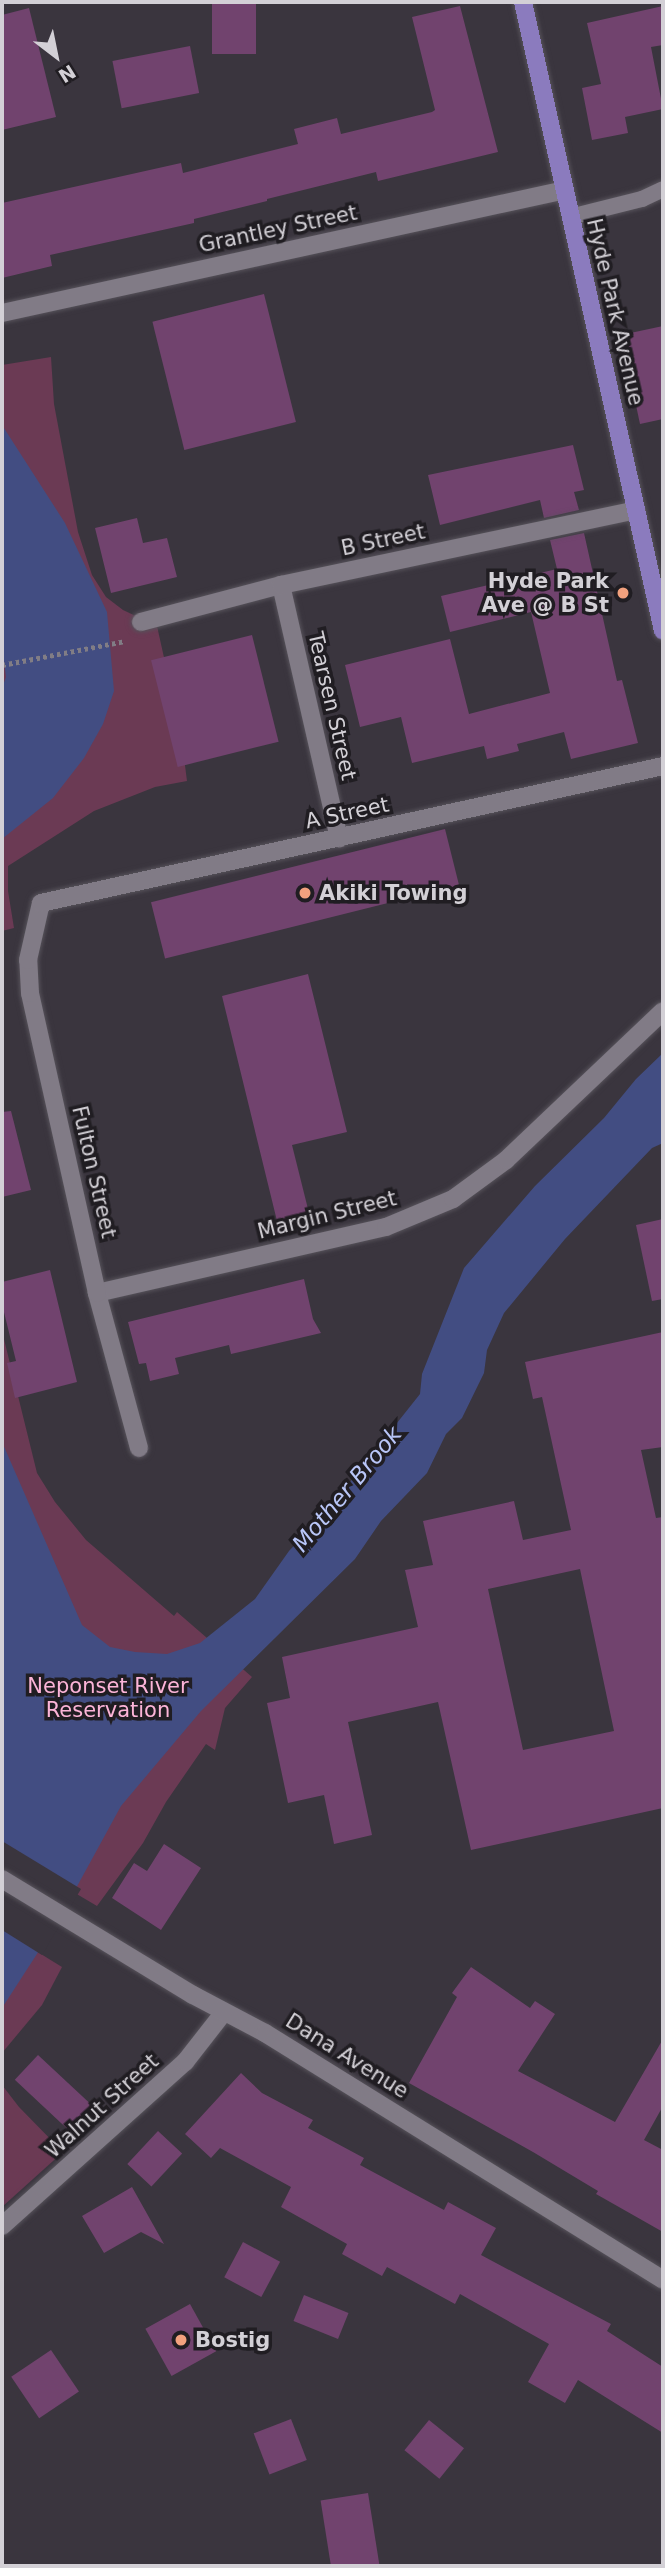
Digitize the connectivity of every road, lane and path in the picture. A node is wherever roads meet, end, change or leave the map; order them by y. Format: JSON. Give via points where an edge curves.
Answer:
{"nodes":[{"id":1,"x":523,"y":2,"type":"edge"},
{"id":2,"x":663,"y":189,"type":"edge"},
{"id":3,"x":565,"y":190,"type":"junction"},
{"id":4,"x":570,"y":217,"type":"junction"},
{"id":5,"x":2,"y":313,"type":"edge"},
{"id":6,"x":636,"y":510,"type":"junction"},
{"id":7,"x":281,"y":585,"type":"junction"},
{"id":8,"x":141,"y":622,"type":"dead end"},
{"id":9,"x":663,"y":631,"type":"edge"},
{"id":10,"x":128,"y":640,"type":"dead end"},
{"id":11,"x":2,"y":665,"type":"edge"},
{"id":12,"x":663,"y":766,"type":"edge"},
{"id":13,"x":339,"y":838,"type":"junction"},
{"id":14,"x":41,"y":903,"type":"joint"},
{"id":15,"x":663,"y":1011,"type":"edge"},
{"id":16,"x":97,"y":1293,"type":"junction"},
{"id":17,"x":139,"y":1448,"type":"dead end"},
{"id":18,"x":2,"y":1879,"type":"edge"},
{"id":19,"x":224,"y":2012,"type":"junction"},
{"id":20,"x":2,"y":2226,"type":"edge"},
{"id":21,"x":663,"y":2280,"type":"edge"}],
"edges":[{"from":1,"to":3,"type":"main road","name":"Hyde Park Avenue"},
{"from":2,"to":4,"type":"lane","via":[[642,199]]},
{"from":3,"to":4,"type":"main road","name":"Hyde Park Avenue"},
{"from":3,"to":5,"type":"street","name":"Grantley Street"},
{"from":4,"to":6,"type":"main road","name":"Hyde Park Avenue"},
{"from":6,"to":7,"type":"street","name":"B Street"},
{"from":6,"to":9,"type":"main road","name":"Hyde Park Avenue"},
{"from":7,"to":8,"type":"street","name":"B Street"},
{"from":7,"to":13,"type":"street","name":"Tearsen Street"},
{"from":10,"to":11,"type":"path"},
{"from":12,"to":13,"type":"street","name":"A Street"},
{"from":13,"to":14,"type":"street","name":"A Street"},
{"from":14,"to":16,"type":"street","name":"Fulton Street","via":[[28,960],[30,993]]},
{"from":15,"to":16,"type":"street","name":"Margin Street","via":[[506,1160],[453,1199],[387,1227]]},
{"from":16,"to":17,"type":"street","name":"Fulton Street"},
{"from":18,"to":19,"type":"street","name":"Dana Avenue"},
{"from":19,"to":20,"type":"street","name":"Walnut Street","via":[[185,2062]]},
{"from":19,"to":21,"type":"street","name":"Dana Avenue"}]}
